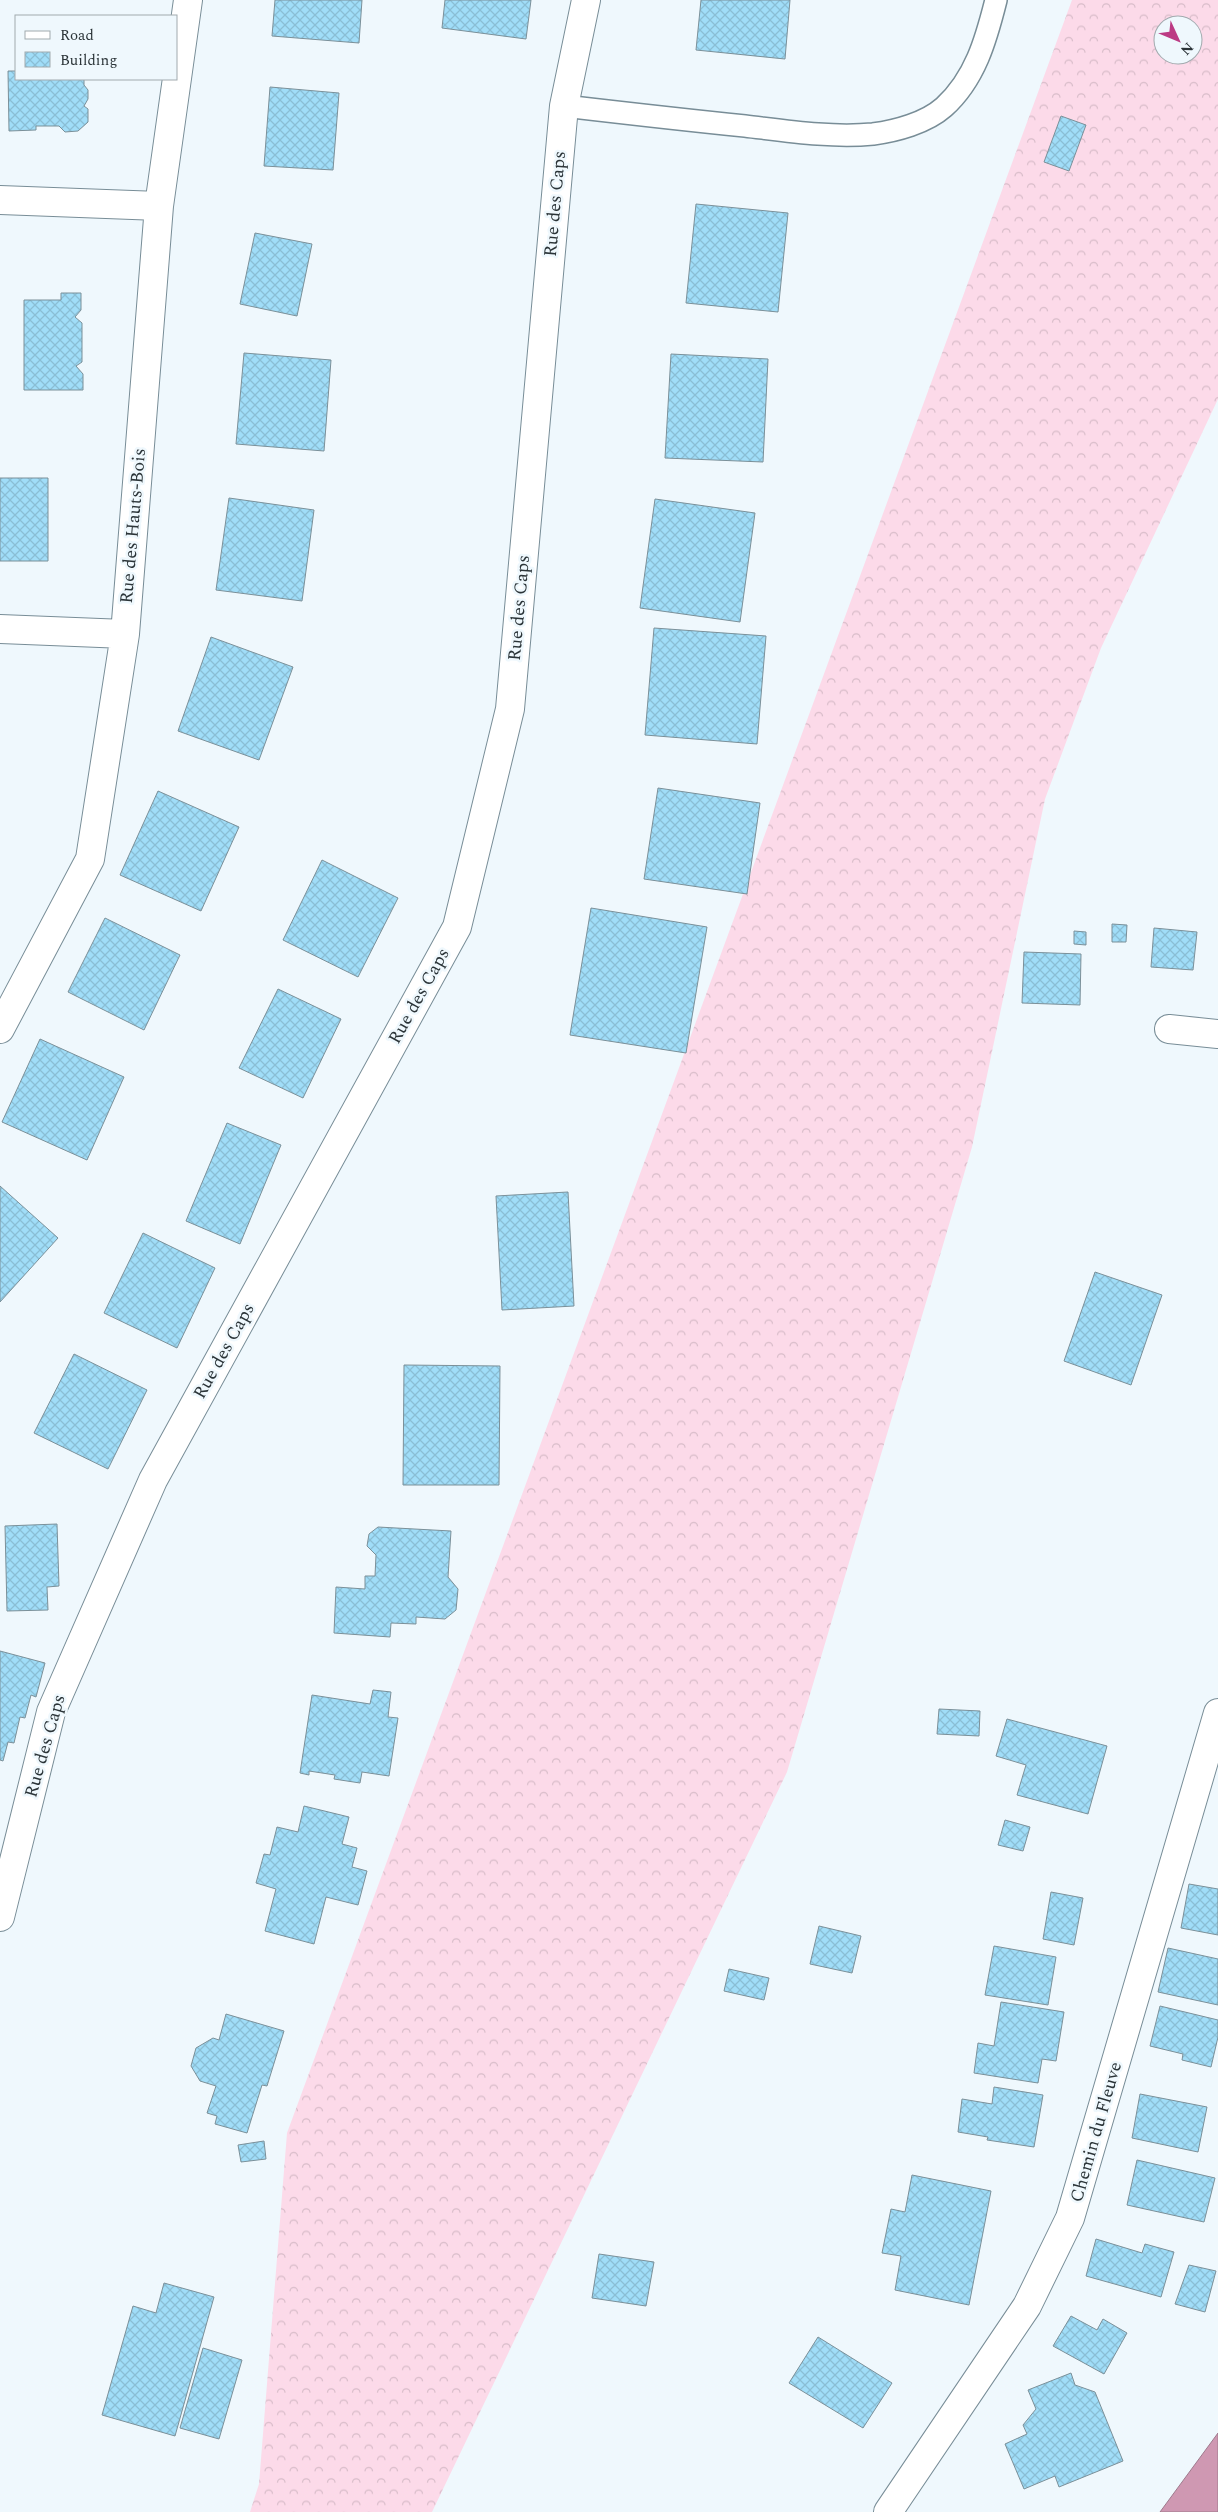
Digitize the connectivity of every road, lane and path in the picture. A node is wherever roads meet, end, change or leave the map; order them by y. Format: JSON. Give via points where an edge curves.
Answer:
{"nodes":[{"id":1,"x":188,"y":0,"type":"edge"},
{"id":2,"x":586,"y":0,"type":"edge"},
{"id":3,"x":996,"y":0,"type":"edge"},
{"id":4,"x":178,"y":71,"type":"edge"},
{"id":5,"x":177,"y":80,"type":"edge"},
{"id":6,"x":564,"y":106,"type":"junction"},
{"id":7,"x":0,"y":200,"type":"edge"},
{"id":8,"x":159,"y":206,"type":"junction"},
{"id":9,"x":0,"y":629,"type":"edge"},
{"id":10,"x":125,"y":634,"type":"junction"},
{"id":11,"x":1,"y":1028,"type":"edge"},
{"id":12,"x":1169,"y":1029,"type":"dead end"},
{"id":13,"x":1218,"y":1034,"type":"edge"},
{"id":14,"x":1218,"y":1713,"type":"edge"},
{"id":15,"x":6,"y":1864,"type":"edge"},
{"id":16,"x":0,"y":1917,"type":"edge"},
{"id":17,"x":888,"y":2512,"type":"edge"}],
"edges":[{"from":1,"to":4,"type":"street","name":"Rue des Hauts-Bois"},
{"from":2,"to":6,"type":"street","name":"Rue des Caps"},
{"from":3,"to":6,"type":"lane","via":[[984,44],[965,84],[943,108],[922,121],[875,133],[796,132]]},
{"from":5,"to":8,"type":"street","name":"Rue des Hauts-Bois"},
{"from":6,"to":15,"type":"street","name":"Rue des Caps","via":[[510,709],[457,927],[153,1480],[50,1712]]},
{"from":7,"to":8,"type":"street"},
{"from":8,"to":10,"type":"street","name":"Rue des Hauts-Bois"},
{"from":9,"to":10,"type":"street"},
{"from":10,"to":11,"type":"street","name":"Rue des Hauts-Bois","via":[[90,859]]},
{"from":12,"to":13,"type":"street"},
{"from":14,"to":17,"type":"street","name":"Chemin du Fleuve","via":[[1070,2218],[1028,2306]]},
{"from":15,"to":16,"type":"street","name":"Rue des Caps"}]}
